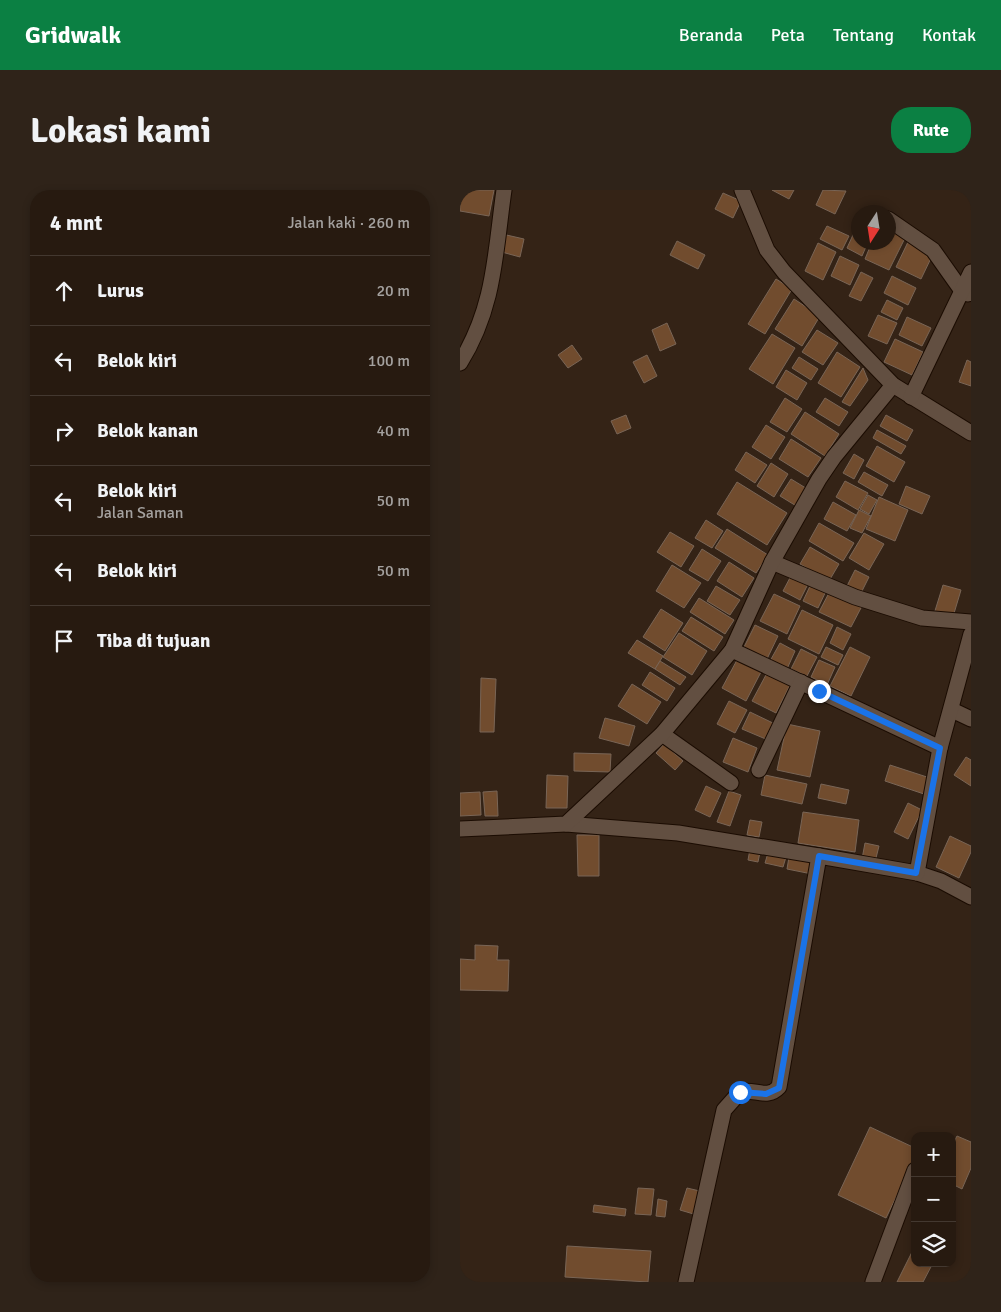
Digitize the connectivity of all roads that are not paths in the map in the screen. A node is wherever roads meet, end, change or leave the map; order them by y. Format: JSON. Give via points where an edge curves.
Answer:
{"nodes":[{"id":1,"x":504,"y":190,"type":"edge"},
{"id":2,"x":742,"y":190,"type":"edge"},
{"id":3,"x":896,"y":225,"type":"edge"},
{"id":4,"x":971,"y":272,"type":"edge"},
{"id":5,"x":966,"y":293,"type":"edge"},
{"id":6,"x":460,"y":363,"type":"edge"},
{"id":7,"x":893,"y":385,"type":"junction"},
{"id":8,"x":911,"y":397,"type":"junction"},
{"id":9,"x":971,"y":432,"type":"edge"},
{"id":10,"x":772,"y":562,"type":"junction"},
{"id":11,"x":971,"y":622,"type":"edge"},
{"id":12,"x":971,"y":634,"type":"edge"},
{"id":13,"x":732,"y":650,"type":"junction"},
{"id":14,"x":967,"y":660,"type":"edge"},
{"id":15,"x":802,"y":682,"type":"junction"},
{"id":16,"x":952,"y":710,"type":"junction"},
{"id":17,"x":971,"y":719,"type":"edge"},
{"id":18,"x":662,"y":734,"type":"junction"},
{"id":19,"x":940,"y":748,"type":"junction"},
{"id":20,"x":759,"y":770,"type":"dead end"},
{"id":21,"x":731,"y":783,"type":"dead end"},
{"id":22,"x":566,"y":824,"type":"junction"},
{"id":23,"x":460,"y":829,"type":"edge"},
{"id":24,"x":819,"y":856,"type":"junction"},
{"id":25,"x":916,"y":873,"type":"junction"},
{"id":26,"x":971,"y":897,"type":"edge"},
{"id":27,"x":912,"y":1177,"type":"edge"},
{"id":28,"x":686,"y":1282,"type":"edge"},
{"id":29,"x":873,"y":1282,"type":"edge"}],
"edges":[{"from":1,"to":6,"type":"street","via":[[490,296],[474,340]]},
{"from":2,"to":7,"type":"street","via":[[767,250],[784,272]]},
{"from":3,"to":5,"type":"street","via":[[933,250]]},
{"from":4,"to":5,"type":"street"},
{"from":5,"to":8,"type":"street"},
{"from":7,"to":8,"type":"street"},
{"from":7,"to":10,"type":"street","via":[[834,457]]},
{"from":8,"to":9,"type":"street"},
{"from":10,"to":11,"type":"street","via":[[855,597],[922,618]]},
{"from":10,"to":13,"type":"street"},
{"from":12,"to":14,"type":"street"},
{"from":13,"to":15,"type":"street"},
{"from":13,"to":18,"type":"street"},
{"from":14,"to":16,"type":"street"},
{"from":15,"to":19,"type":"street"},
{"from":15,"to":20,"type":"street"},
{"from":16,"to":17,"type":"street"},
{"from":16,"to":19,"type":"street"},
{"from":18,"to":21,"type":"street"},
{"from":18,"to":22,"type":"street"},
{"from":19,"to":25,"type":"street"},
{"from":22,"to":23,"type":"street"},
{"from":22,"to":24,"type":"street","via":[[678,833]]},
{"from":24,"to":25,"type":"street"},
{"from":24,"to":28,"type":"street","via":[[779,1088],[766,1094],[740,1092],[724,1110]]},
{"from":25,"to":26,"type":"street"},
{"from":27,"to":29,"type":"street"}]}
